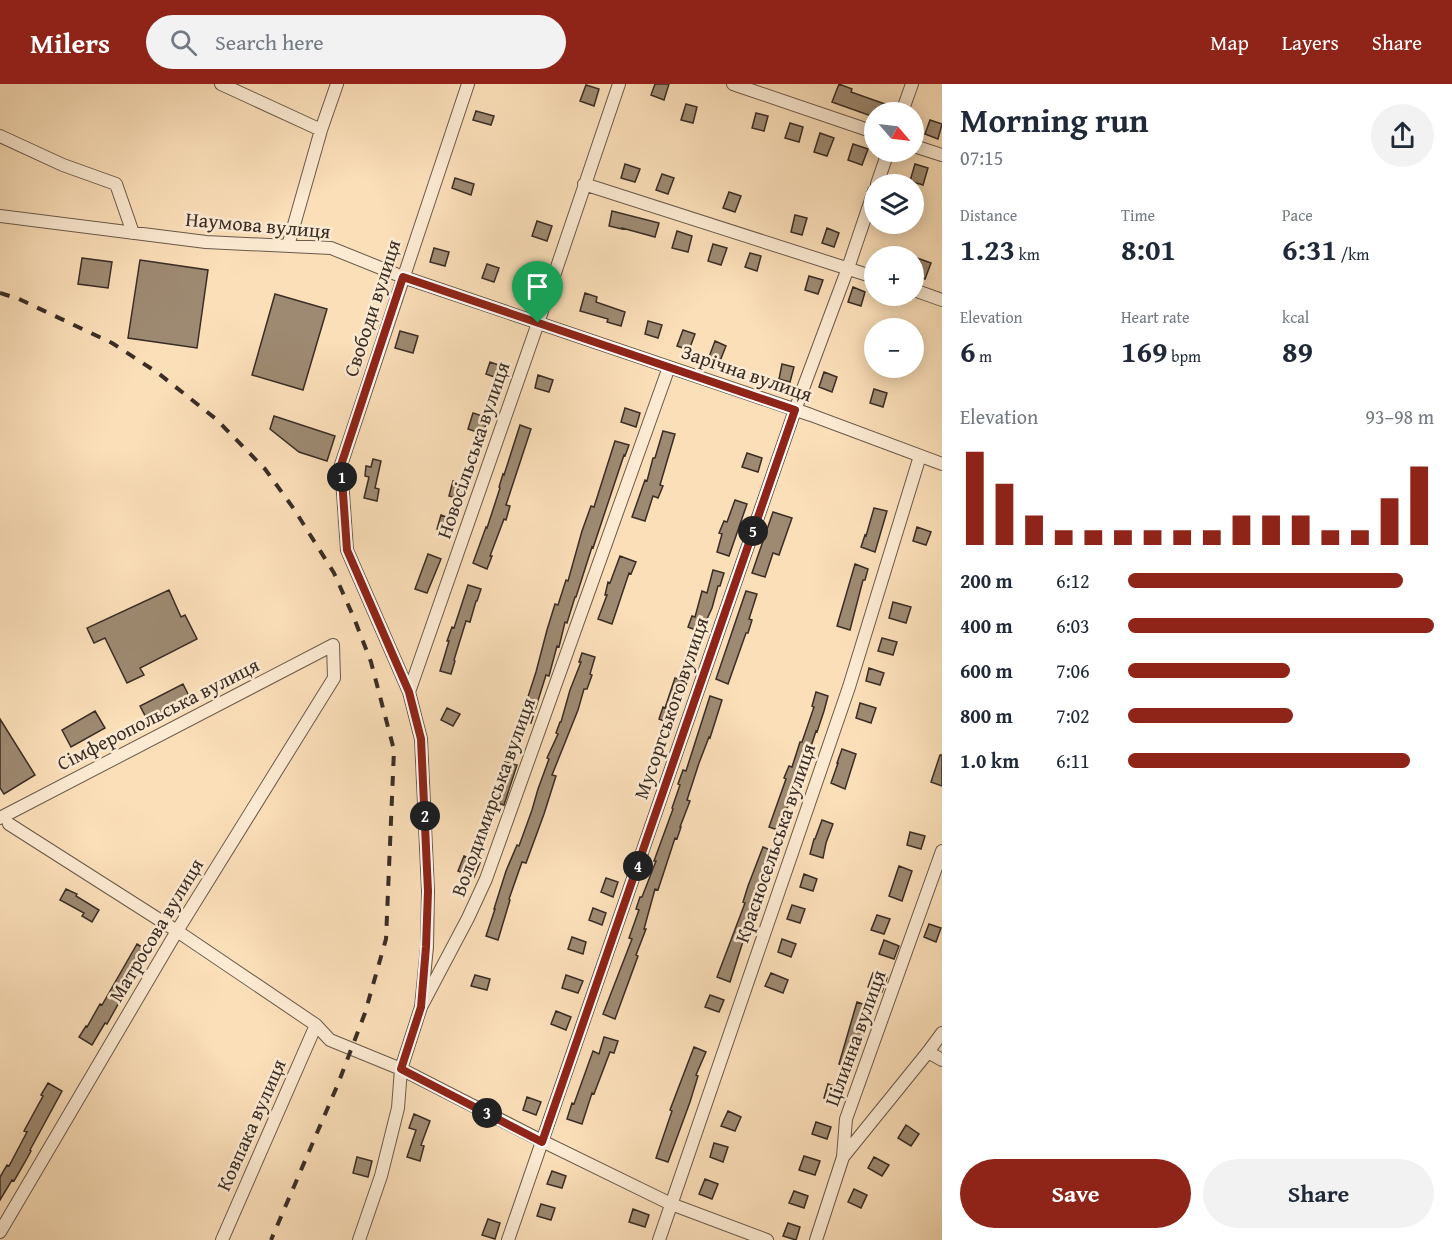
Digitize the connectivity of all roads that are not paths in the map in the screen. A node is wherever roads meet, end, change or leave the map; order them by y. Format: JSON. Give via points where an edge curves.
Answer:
{"nodes":[{"id":1,"x":221,"y":84,"type":"edge"},
{"id":2,"x":337,"y":84,"type":"edge"},
{"id":3,"x":468,"y":84,"type":"edge"},
{"id":4,"x":619,"y":84,"type":"edge"},
{"id":5,"x":733,"y":84,"type":"edge"},
{"id":6,"x":912,"y":84,"type":"edge"},
{"id":7,"x":906,"y":102,"type":"edge"},
{"id":8,"x":864,"y":129,"type":"edge"},
{"id":9,"x":321,"y":130,"type":"junction"},
{"id":10,"x":0,"y":136,"type":"edge"},
{"id":11,"x":924,"y":149,"type":"edge"},
{"id":12,"x":942,"y":155,"type":"edge"},
{"id":13,"x":584,"y":184,"type":"junction"},
{"id":14,"x":0,"y":216,"type":"edge"},
{"id":15,"x":864,"y":220,"type":"edge"},
{"id":16,"x":133,"y":233,"type":"junction"},
{"id":17,"x":288,"y":246,"type":"junction"},
{"id":18,"x":848,"y":268,"type":"junction"},
{"id":19,"x":864,"y":274,"type":"edge"},
{"id":20,"x":403,"y":277,"type":"junction"},
{"id":21,"x":924,"y":294,"type":"edge"},
{"id":22,"x":942,"y":300,"type":"edge"},
{"id":23,"x":538,"y":323,"type":"junction"},
{"id":24,"x":669,"y":367,"type":"junction"},
{"id":25,"x":795,"y":410,"type":"junction"},
{"id":26,"x":920,"y":456,"type":"junction"},
{"id":27,"x":942,"y":464,"type":"edge"},
{"id":28,"x":333,"y":645,"type":"joint"},
{"id":29,"x":409,"y":692,"type":"junction"},
{"id":30,"x":3,"y":822,"type":"edge"},
{"id":31,"x":942,"y":851,"type":"edge"},
{"id":32,"x":177,"y":931,"type":"junction"},
{"id":33,"x":421,"y":1007,"type":"junction"},
{"id":34,"x":316,"y":1025,"type":"junction"},
{"id":35,"x":942,"y":1033,"type":"edge"},
{"id":36,"x":928,"y":1052,"type":"junction"},
{"id":37,"x":942,"y":1060,"type":"edge"},
{"id":38,"x":401,"y":1069,"type":"junction"},
{"id":39,"x":542,"y":1142,"type":"junction"},
{"id":40,"x":843,"y":1157,"type":"junction"},
{"id":41,"x":671,"y":1204,"type":"junction"},
{"id":42,"x":0,"y":1232,"type":"edge"},
{"id":43,"x":222,"y":1240,"type":"edge"},
{"id":44,"x":359,"y":1240,"type":"edge"},
{"id":45,"x":508,"y":1240,"type":"edge"},
{"id":46,"x":659,"y":1240,"type":"edge"},
{"id":47,"x":767,"y":1240,"type":"edge"},
{"id":48,"x":816,"y":1240,"type":"edge"}],
"edges":[{"from":1,"to":9,"type":"street"},
{"from":2,"to":9,"type":"street"},
{"from":3,"to":20,"type":"street","name":"Свободи вулиця"},
{"from":4,"to":13,"type":"street","name":"Новосільська вулиця"},
{"from":5,"to":8,"type":"street"},
{"from":6,"to":7,"type":"street"},
{"from":9,"to":17,"type":"street"},
{"from":10,"to":16,"type":"street","via":[[116,184]]},
{"from":11,"to":12,"type":"street"},
{"from":13,"to":18,"type":"street"},
{"from":13,"to":23,"type":"street","name":"Новосільська вулиця"},
{"from":14,"to":16,"type":"street","name":"Наумова вулиця"},
{"from":15,"to":18,"type":"street","name":"Мусоргського вулиця"},
{"from":16,"to":17,"type":"street","name":"Наумова вулиця"},
{"from":17,"to":20,"type":"street","name":"Наумова вулиця","via":[[332,248]]},
{"from":18,"to":19,"type":"street"},
{"from":18,"to":25,"type":"street","name":"Мусоргського вулиця"},
{"from":20,"to":23,"type":"street","name":"Наумова вулиця"},
{"from":20,"to":29,"type":"street","name":"Свободи вулиця","via":[[341,465],[347,550]]},
{"from":21,"to":22,"type":"street"},
{"from":23,"to":24,"type":"street","name":"Зарічна вулиця"},
{"from":23,"to":29,"type":"street","name":"Новосільська вулиця"},
{"from":24,"to":25,"type":"street","name":"Зарічна вулиця"},
{"from":24,"to":33,"type":"street","name":"Володимирська вулиця","via":[[486,879]]},
{"from":25,"to":26,"type":"street","name":"Зарічна вулиця"},
{"from":25,"to":39,"type":"street","name":"Мусоргського вулиця"},
{"from":26,"to":27,"type":"street","name":"Зарічна вулиця"},
{"from":26,"to":41,"type":"street","name":"Красносельська вулиця","via":[[849,687]]},
{"from":28,"to":30,"type":"street","name":"Сімферопольська вулиця"},
{"from":28,"to":32,"type":"street","name":"Матросова вулиця","via":[[333,678]]},
{"from":29,"to":33,"type":"street","name":"Свободи вулиця","via":[[421,739],[427,858]]},
{"from":30,"to":32,"type":"street"},
{"from":31,"to":40,"type":"street","name":"Цілинна вулиця","via":[[846,1119]]},
{"from":32,"to":34,"type":"street"},
{"from":32,"to":42,"type":"street","name":"Матросова вулиця"},
{"from":33,"to":38,"type":"street","name":"Володимирська вулиця"},
{"from":34,"to":38,"type":"street","via":[[330,1040]]},
{"from":34,"to":43,"type":"street","name":"Ковпака вулиця"},
{"from":35,"to":36,"type":"street"},
{"from":36,"to":37,"type":"street"},
{"from":36,"to":40,"type":"street"},
{"from":38,"to":39,"type":"street"},
{"from":38,"to":44,"type":"street","name":"Володимирська вулиця","via":[[398,1108]]},
{"from":39,"to":41,"type":"street"},
{"from":39,"to":45,"type":"street","name":"Мусоргського вулиця"},
{"from":40,"to":48,"type":"street","name":"Цілинна вулиця"},
{"from":41,"to":46,"type":"street","name":"Красносельська вулиця"},
{"from":41,"to":47,"type":"street"}]}
